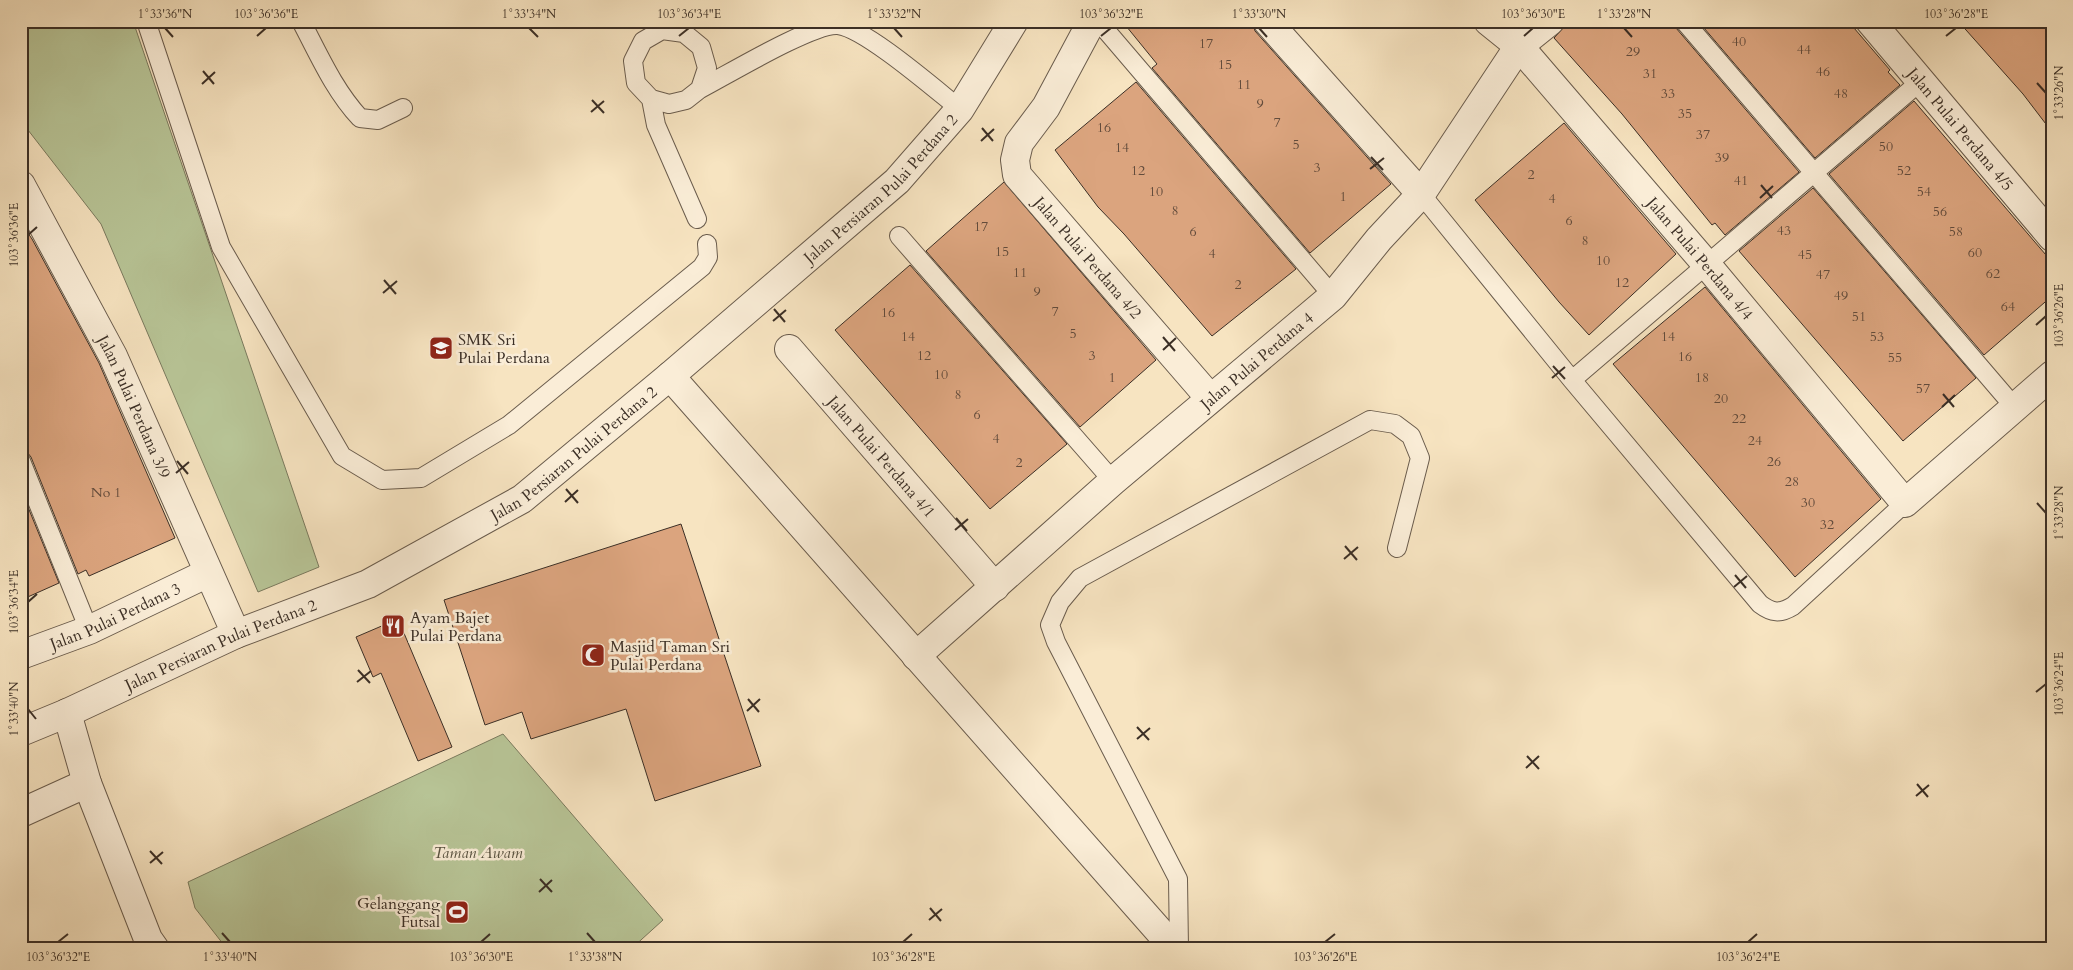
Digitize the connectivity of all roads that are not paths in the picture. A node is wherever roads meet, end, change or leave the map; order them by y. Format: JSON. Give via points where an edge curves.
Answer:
{"nodes":[{"id":1,"x":150,"y":21,"type":"edge"},
{"id":2,"x":301,"y":21,"type":"edge"},
{"id":3,"x":1014,"y":21,"type":"edge"},
{"id":4,"x":1092,"y":21,"type":"edge"},
{"id":5,"x":1098,"y":21,"type":"edge"},
{"id":6,"x":1267,"y":21,"type":"edge"},
{"id":7,"x":1488,"y":21,"type":"edge"},
{"id":8,"x":1550,"y":21,"type":"edge"},
{"id":9,"x":1684,"y":21,"type":"edge"},
{"id":10,"x":1870,"y":21,"type":"edge"},
{"id":11,"x":864,"y":28,"type":"edge"},
{"id":12,"x":1519,"y":46,"type":"junction"},
{"id":13,"x":1922,"y":82,"type":"junction"},
{"id":14,"x":700,"y":89,"type":"junction"},
{"id":15,"x":651,"y":99,"type":"junction"},
{"id":16,"x":403,"y":108,"type":"dead end"},
{"id":17,"x":960,"y":109,"type":"junction"},
{"id":18,"x":1813,"y":174,"type":"junction"},
{"id":19,"x":21,"y":185,"type":"edge"},
{"id":20,"x":1421,"y":194,"type":"junction"},
{"id":21,"x":697,"y":219,"type":"dead end"},
{"id":22,"x":899,"y":236,"type":"dead end"},
{"id":23,"x":2052,"y":237,"type":"edge"},
{"id":24,"x":707,"y":244,"type":"dead end"},
{"id":25,"x":1707,"y":265,"type":"junction"},
{"id":26,"x":1333,"y":296,"type":"junction"},
{"id":27,"x":789,"y":349,"type":"dead end"},
{"id":28,"x":2052,"y":375,"type":"edge"},
{"id":29,"x":670,"y":376,"type":"junction"},
{"id":30,"x":1572,"y":380,"type":"junction"},
{"id":31,"x":1210,"y":398,"type":"junction"},
{"id":32,"x":2016,"y":409,"type":"junction"},
{"id":33,"x":21,"y":461,"type":"edge"},
{"id":34,"x":1113,"y":481,"type":"junction"},
{"id":35,"x":1905,"y":503,"type":"junction"},
{"id":36,"x":1397,"y":548,"type":"dead end"},
{"id":37,"x":208,"y":574,"type":"junction"},
{"id":38,"x":994,"y":586,"type":"junction"},
{"id":39,"x":89,"y":630,"type":"junction"},
{"id":40,"x":236,"y":634,"type":"junction"},
{"id":41,"x":21,"y":655,"type":"edge"},
{"id":42,"x":916,"y":656,"type":"junction"},
{"id":43,"x":67,"y":713,"type":"junction"},
{"id":44,"x":21,"y":732,"type":"edge"},
{"id":45,"x":87,"y":784,"type":"junction"},
{"id":46,"x":21,"y":813,"type":"edge"},
{"id":47,"x":155,"y":949,"type":"edge"},
{"id":48,"x":1175,"y":949,"type":"edge"},
{"id":49,"x":1179,"y":949,"type":"edge"}],
"edges":[{"from":1,"to":24,"type":"lane","via":[[148,27],[221,246],[342,456],[382,480],[421,478],[508,425],[702,267],[708,258]]},
{"from":2,"to":16,"type":"lane","via":[[330,79],[360,118],[378,120]]},
{"from":3,"to":17,"type":"street","name":"Jalan Persiaran Pulai Perdana 2"},
{"from":4,"to":31,"type":"street","name":"Jalan Pulai Perdana 4/2","via":[[1046,107],[1018,143],[1017,175]]},
{"from":5,"to":26,"type":"lane"},
{"from":6,"to":20,"type":"street"},
{"from":7,"to":12,"type":"street","name":"Jalan Pulai Perdana 4/4"},
{"from":8,"to":12,"type":"street","name":"Jalan Pulai Perdana 4"},
{"from":9,"to":18,"type":"lane"},
{"from":10,"to":13,"type":"street","name":"Jalan Pulai Perdana 4/5"},
{"from":11,"to":14,"type":"lane","via":[[838,25],[803,34]]},
{"from":11,"to":17,"type":"lane","via":[[886,51]]},
{"from":12,"to":20,"type":"street","name":"Jalan Pulai Perdana 4"},
{"from":12,"to":25,"type":"street","name":"Jalan Pulai Perdana 4/4"},
{"from":13,"to":18,"type":"lane"},
{"from":13,"to":23,"type":"street","name":"Jalan Pulai Perdana 4/5"},
{"from":14,"to":15,"type":"lane","via":[[686,100],[669,104]]},
{"from":14,"to":15,"type":"lane","via":[[708,68],[702,47],[684,33],[662,30],[643,41],[633,61],[636,83]]},
{"from":15,"to":21,"type":"lane","via":[[656,125]]},
{"from":17,"to":29,"type":"street","name":"Jalan Persiaran Pulai Perdana 2","via":[[897,181]]},
{"from":18,"to":25,"type":"lane"},
{"from":18,"to":32,"type":"lane"},
{"from":19,"to":37,"type":"street","name":"Jalan Pulai Perdana 3/9","via":[[113,356]]},
{"from":20,"to":26,"type":"street","name":"Jalan Pulai Perdana 4"},
{"from":20,"to":30,"type":"lane"},
{"from":22,"to":34,"type":"lane"},
{"from":25,"to":30,"type":"lane"},
{"from":25,"to":35,"type":"street","name":"Jalan Pulai Perdana 4/4"},
{"from":26,"to":31,"type":"street","name":"Jalan Pulai Perdana 4"},
{"from":27,"to":38,"type":"street","name":"Jalan Pulai Perdana 4/1"},
{"from":28,"to":32,"type":"street"},
{"from":29,"to":40,"type":"street","name":"Jalan Persiaran Pulai Perdana 2","via":[[522,500],[368,584]]},
{"from":29,"to":42,"type":"street"},
{"from":30,"to":35,"type":"lane","via":[[1768,610],[1785,611],[1793,606]]},
{"from":31,"to":34,"type":"street","name":"Jalan Pulai Perdana 4"},
{"from":32,"to":35,"type":"street"},
{"from":33,"to":39,"type":"lane"},
{"from":34,"to":38,"type":"street","name":"Jalan Pulai Perdana 4"},
{"from":36,"to":49,"type":"lane","via":[[1420,458],[1411,436],[1395,424],[1370,420],[1080,578],[1060,602],[1050,625],[1056,642],[1178,879]]},
{"from":37,"to":39,"type":"street","name":"Jalan Pulai Perdana 3"},
{"from":37,"to":40,"type":"street","name":"Jalan Pulai Perdana 3/9"},
{"from":38,"to":42,"type":"street","name":"Jalan Pulai Perdana 4"},
{"from":39,"to":41,"type":"street","name":"Jalan Pulai Perdana 3"},
{"from":40,"to":43,"type":"street","name":"Jalan Persiaran Pulai Perdana 2"},
{"from":42,"to":48,"type":"street"},
{"from":43,"to":44,"type":"street","name":"Jalan Persiaran Pulai Perdana 2"},
{"from":43,"to":45,"type":"street"},
{"from":45,"to":46,"type":"street"},
{"from":45,"to":47,"type":"street","via":[[148,940]]}]}
